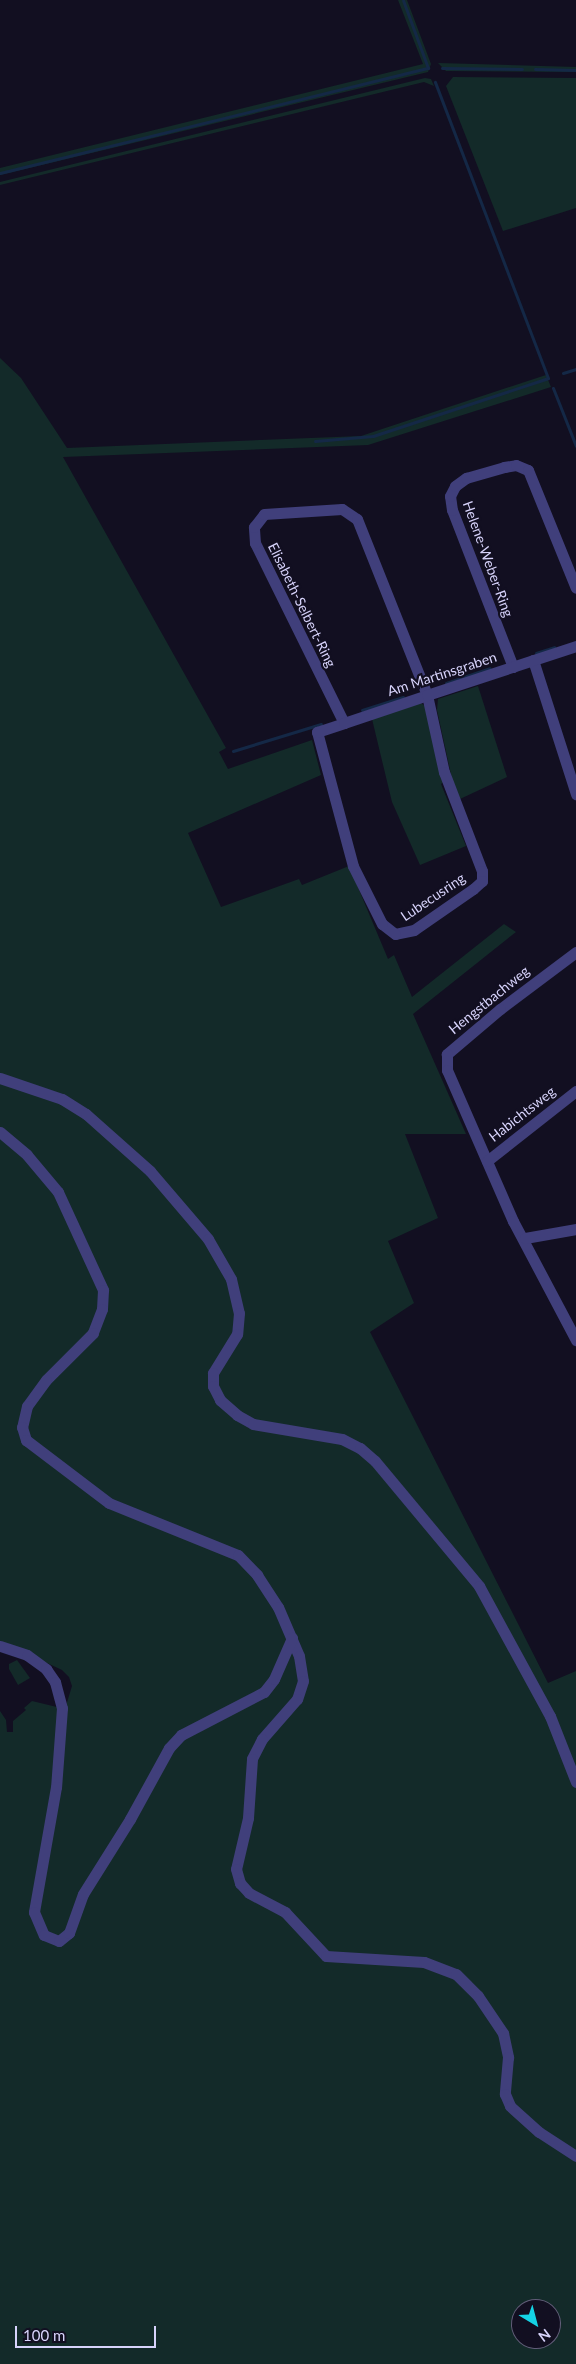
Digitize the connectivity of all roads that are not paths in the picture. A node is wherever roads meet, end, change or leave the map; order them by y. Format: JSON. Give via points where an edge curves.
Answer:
{"nodes":[{"id":1,"x":576,"y":588,"type":"edge"},
{"id":2,"x":576,"y":646,"type":"edge"},
{"id":3,"x":534,"y":660,"type":"junction"},
{"id":4,"x":513,"y":667,"type":"junction"},
{"id":5,"x":427,"y":695,"type":"junction"},
{"id":6,"x":344,"y":723,"type":"junction"},
{"id":7,"x":317,"y":732,"type":"joint"},
{"id":8,"x":576,"y":794,"type":"edge"},
{"id":9,"x":576,"y":952,"type":"edge"},
{"id":10,"x":0,"y":1078,"type":"edge"},
{"id":11,"x":576,"y":1091,"type":"edge"},
{"id":12,"x":0,"y":1132,"type":"edge"},
{"id":13,"x":476,"y":1139,"type":"joint"},
{"id":14,"x":487,"y":1161,"type":"junction"},
{"id":15,"x":576,"y":1228,"type":"edge"},
{"id":16,"x":525,"y":1238,"type":"junction"},
{"id":17,"x":576,"y":1340,"type":"edge"},
{"id":18,"x":292,"y":1638,"type":"junction"},
{"id":19,"x":0,"y":1646,"type":"edge"},
{"id":20,"x":576,"y":1782,"type":"edge"},
{"id":21,"x":576,"y":2156,"type":"edge"}],
"edges":[{"from":1,"to":4,"type":"street","name":"Helene-Weber-Ring","via":[[528,470],[520,466],[504,466],[466,478],[455,486],[450,496],[452,510]]},
{"from":2,"to":3,"type":"street","name":"Am Martinsgraben"},
{"from":3,"to":4,"type":"street","name":"Am Martinsgraben"},
{"from":3,"to":8,"type":"street"},
{"from":4,"to":5,"type":"street","name":"Am Martinsgraben"},
{"from":5,"to":6,"type":"street","name":"Am Martinsgraben"},
{"from":5,"to":6,"type":"street","name":"Elisabeth-Selbert-Ring","via":[[356,517],[342,510],[264,514],[254,527],[255,542]]},
{"from":5,"to":7,"type":"street","name":"Lubecusring","via":[[444,772],[482,878],[473,889],[407,933],[399,935],[387,930],[366,894],[343,837]]},
{"from":6,"to":7,"type":"street","name":"Am Martinsgraben"},
{"from":9,"to":13,"type":"street","name":"Hengstbachweg","via":[[447,1054],[447,1070]]},
{"from":10,"to":20,"type":"street","via":[[62,1099],[86,1114],[150,1171],[208,1239],[228,1272],[239,1313],[237,1334],[213,1373],[213,1386],[220,1400],[254,1424],[342,1439],[375,1461],[479,1586],[550,1716]]},
{"from":11,"to":14,"type":"street","name":"Habichtsweg"},
{"from":12,"to":18,"type":"street","via":[[27,1155],[58,1192],[103,1290],[102,1308],[93,1333],[46,1380],[24,1413],[22,1427],[26,1440],[109,1503],[238,1555],[264,1585]]},
{"from":13,"to":14,"type":"street","name":"Habichtsweg"},
{"from":14,"to":16,"type":"street","name":"Habichtsweg","via":[[513,1221]]},
{"from":15,"to":16,"type":"street"},
{"from":16,"to":17,"type":"street","name":"Habichtsweg"},
{"from":18,"to":19,"type":"street","via":[[274,1679],[264,1692],[181,1735],[169,1748],[83,1894],[69,1933],[59,1941],[44,1935],[34,1912],[56,1787],[62,1708],[55,1682],[46,1669],[27,1655]]},
{"from":18,"to":21,"type":"street","via":[[301,1665],[301,1689],[292,1708],[268,1732],[253,1754],[248,1818],[236,1869],[240,1883],[249,1893],[285,1912],[326,1956],[424,1962],[456,1974],[483,2003],[505,2038],[508,2057],[506,2094],[510,2106],[539,2132]]}]}
